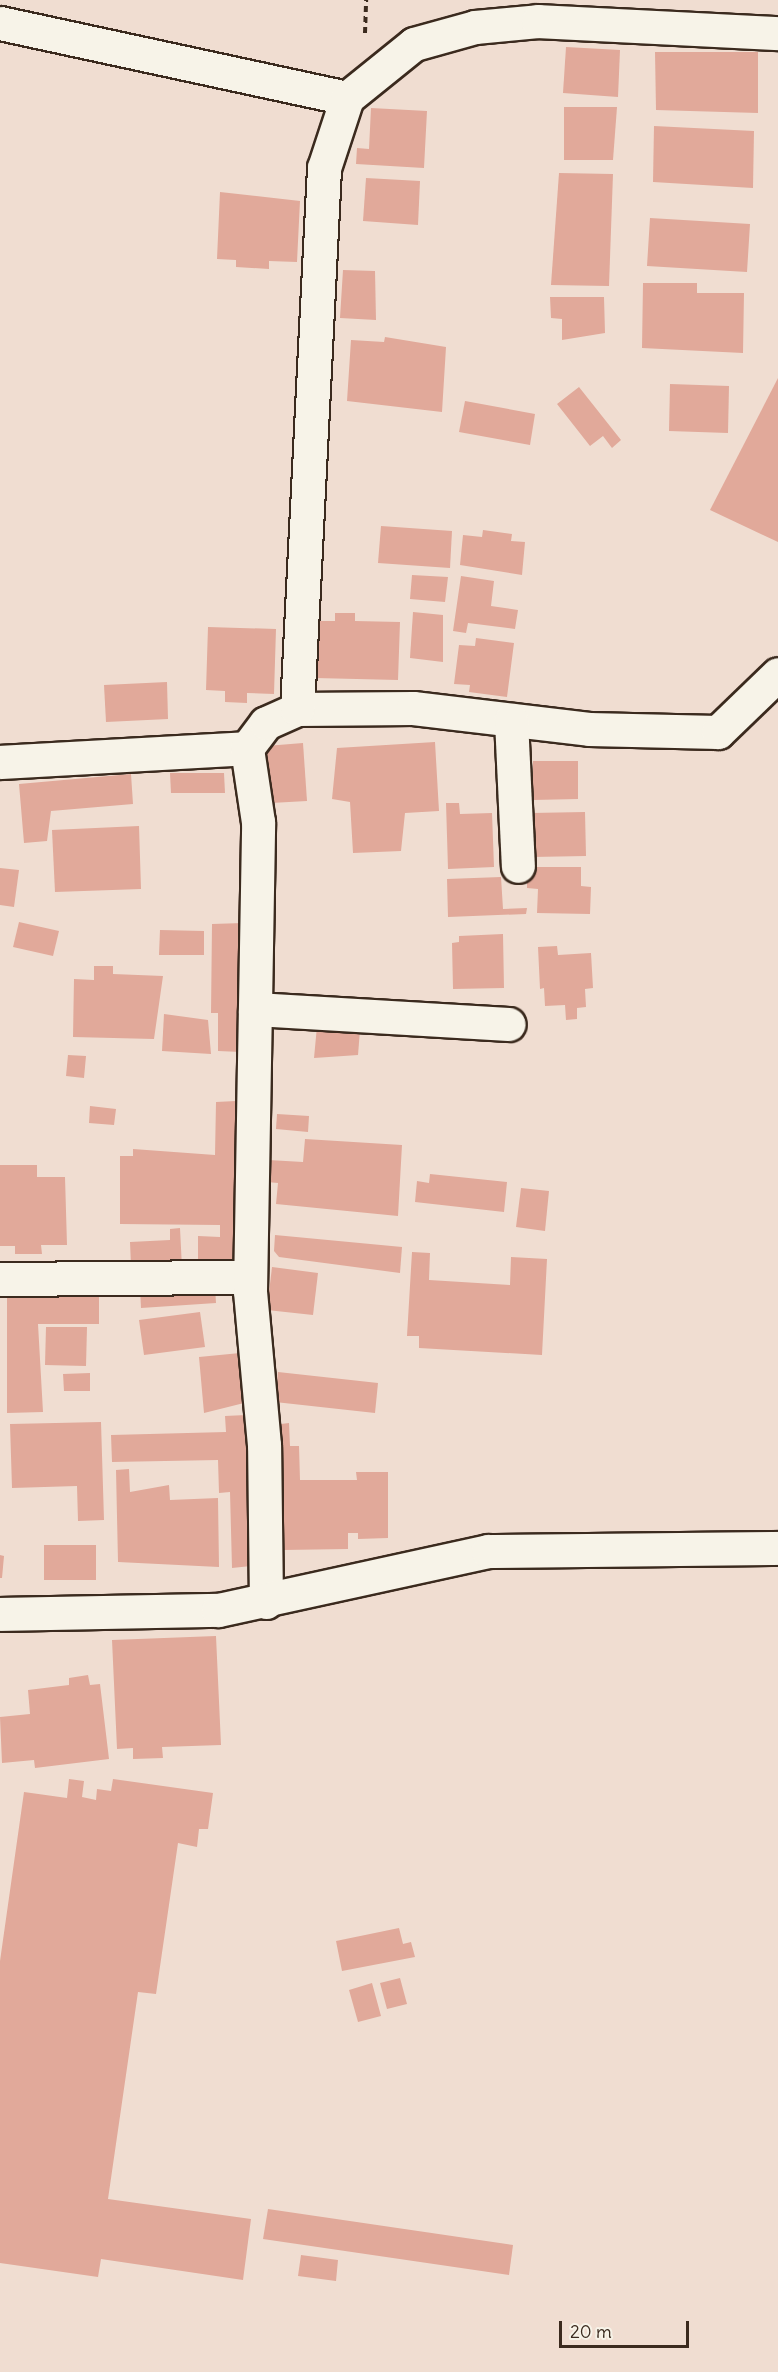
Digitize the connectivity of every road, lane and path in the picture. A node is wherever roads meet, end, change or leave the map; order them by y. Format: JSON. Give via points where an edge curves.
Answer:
{"nodes":[{"id":1,"x":0,"y":23,"type":"edge"},
{"id":2,"x":778,"y":33,"type":"edge"},
{"id":3,"x":347,"y":98,"type":"junction"},
{"id":4,"x":778,"y":674,"type":"edge"},
{"id":5,"x":297,"y":708,"type":"junction"},
{"id":6,"x":511,"y":720,"type":"junction"},
{"id":7,"x":246,"y":748,"type":"junction"},
{"id":8,"x":0,"y":762,"type":"edge"},
{"id":9,"x":518,"y":866,"type":"dead end"},
{"id":10,"x":255,"y":1009,"type":"junction"},
{"id":11,"x":509,"y":1024,"type":"dead end"},
{"id":12,"x":250,"y":1277,"type":"junction"},
{"id":13,"x":0,"y":1279,"type":"edge"},
{"id":14,"x":778,"y":1548,"type":"edge"},
{"id":15,"x":266,"y":1602,"type":"junction"},
{"id":16,"x":0,"y":1614,"type":"edge"}],
"edges":[{"from":1,"to":3,"type":"street"},
{"from":2,"to":3,"type":"street","via":[[538,21],[475,27],[414,44]]},
{"from":3,"to":5,"type":"street","via":[[324,168]]},
{"from":4,"to":6,"type":"street","via":[[718,732],[588,729]]},
{"from":5,"to":6,"type":"street","via":[[413,708]]},
{"from":5,"to":7,"type":"street","via":[[266,723]]},
{"from":6,"to":9,"type":"street"},
{"from":7,"to":8,"type":"street"},
{"from":7,"to":10,"type":"street","via":[[258,822]]},
{"from":10,"to":11,"type":"street"},
{"from":10,"to":12,"type":"street"},
{"from":12,"to":13,"type":"street"},
{"from":12,"to":15,"type":"street","via":[[264,1445]]},
{"from":14,"to":15,"type":"street","via":[[488,1551],[334,1581]]},
{"from":15,"to":16,"type":"street","via":[[218,1610]]}]}
